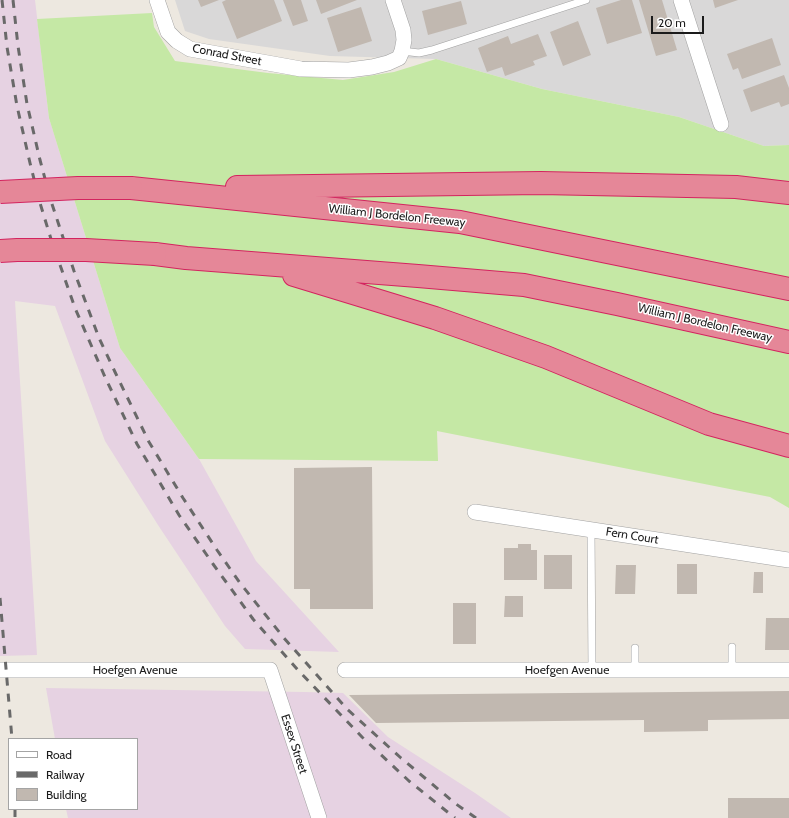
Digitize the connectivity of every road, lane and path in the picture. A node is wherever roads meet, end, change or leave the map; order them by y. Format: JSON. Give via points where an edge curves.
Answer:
{"nodes":[{"id":1,"x":157,"y":0,"type":"edge"},
{"id":2,"x":393,"y":0,"type":"edge"},
{"id":3,"x":586,"y":0,"type":"edge"},
{"id":4,"x":681,"y":0,"type":"edge"},
{"id":5,"x":402,"y":51,"type":"junction"},
{"id":6,"x":721,"y":124,"type":"dead end"},
{"id":7,"x":131,"y":188,"type":"junction"},
{"id":8,"x":0,"y":192,"type":"edge"},
{"id":9,"x":789,"y":193,"type":"edge"},
{"id":10,"x":0,"y":251,"type":"edge"},
{"id":11,"x":255,"y":263,"type":"junction"},
{"id":12,"x":789,"y":289,"type":"edge"},
{"id":13,"x":789,"y":342,"type":"edge"},
{"id":14,"x":789,"y":446,"type":"edge"},
{"id":15,"x":475,"y":512,"type":"dead end"},
{"id":16,"x":591,"y":530,"type":"junction"},
{"id":17,"x":789,"y":560,"type":"edge"},
{"id":18,"x":732,"y":647,"type":"dead end"},
{"id":19,"x":635,"y":648,"type":"dead end"},
{"id":20,"x":0,"y":670,"type":"edge"},
{"id":21,"x":270,"y":670,"type":"joint"},
{"id":22,"x":345,"y":670,"type":"dead end"},
{"id":23,"x":592,"y":670,"type":"junction"},
{"id":24,"x":635,"y":670,"type":"junction"},
{"id":25,"x":732,"y":670,"type":"junction"},
{"id":26,"x":789,"y":670,"type":"edge"},
{"id":27,"x":319,"y":818,"type":"edge"}],
"edges":[{"from":1,"to":5,"type":"street","name":"Conrad Street","via":[[168,32],[190,49],[301,69],[349,70],[393,61]]},
{"from":2,"to":5,"type":"street","via":[[403,30]]},
{"from":3,"to":5,"type":"lane","via":[[432,50],[419,53]]},
{"from":4,"to":6,"type":"street"},
{"from":7,"to":8,"type":"highway","name":"William J Bordelon Freeway","bridge":true},
{"from":7,"to":9,"type":"highway","via":[[541,183],[736,187]]},
{"from":7,"to":12,"type":"highway","name":"William J Bordelon Freeway","via":[[460,222]]},
{"from":10,"to":11,"type":"highway","name":"William J Bordelon Freeway","bridge":true,"via":[[86,250]]},
{"from":11,"to":13,"type":"highway","name":"William J Bordelon Freeway","via":[[524,285]]},
{"from":11,"to":14,"type":"highway","via":[[435,318],[546,358],[710,424]]},
{"from":15,"to":16,"type":"street","name":"Fern Court"},
{"from":16,"to":17,"type":"street","name":"Fern Court","via":[[661,543]]},
{"from":16,"to":23,"type":"lane"},
{"from":18,"to":25,"type":"lane"},
{"from":19,"to":24,"type":"lane"},
{"from":20,"to":21,"type":"street","name":"Hoefgen Avenue"},
{"from":21,"to":27,"type":"street","name":"Essex Street"},
{"from":22,"to":23,"type":"street","name":"Hoefgen Avenue"},
{"from":23,"to":24,"type":"street","name":"Hoefgen Avenue"},
{"from":24,"to":25,"type":"street","name":"Hoefgen Avenue"},
{"from":25,"to":26,"type":"street","name":"Hoefgen Avenue"}]}
